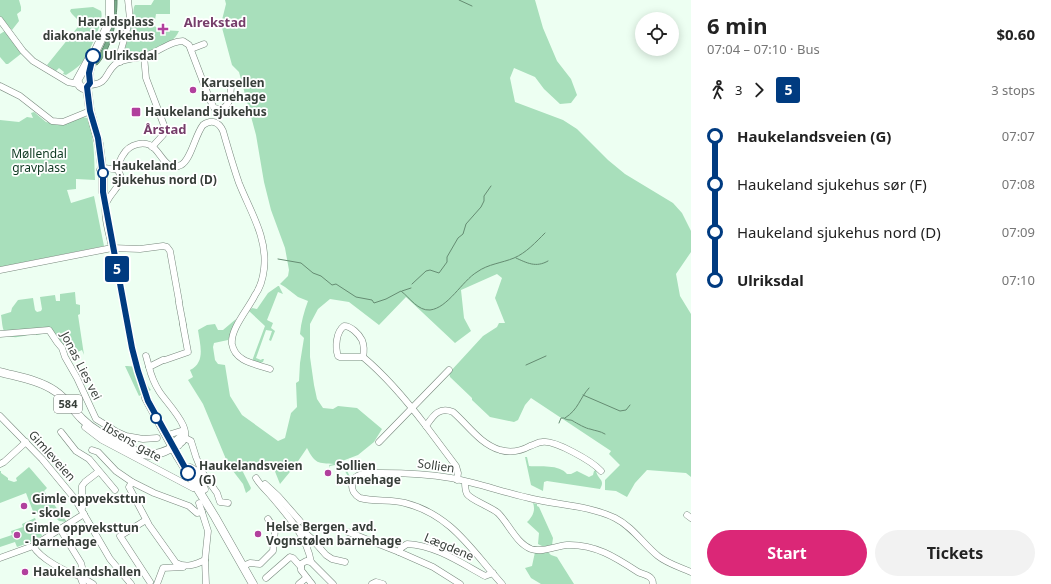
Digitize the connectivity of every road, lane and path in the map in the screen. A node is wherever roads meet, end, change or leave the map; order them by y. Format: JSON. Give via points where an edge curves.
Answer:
{"nodes":[{"id":1,"x":128,"y":0,"type":"edge"},
{"id":2,"x":110,"y":3,"type":"edge"},
{"id":3,"x":0,"y":20,"type":"edge"},
{"id":4,"x":204,"y":44,"type":"dead end"},
{"id":5,"x":191,"y":49,"type":"junction"},
{"id":6,"x":144,"y":56,"type":"junction"},
{"id":7,"x":120,"y":62,"type":"junction"},
{"id":8,"x":84,"y":81,"type":"junction"},
{"id":9,"x":0,"y":86,"type":"edge"},
{"id":10,"x":231,"y":87,"type":"dead end"},
{"id":11,"x":219,"y":109,"type":"junction"},
{"id":12,"x":90,"y":111,"type":"junction"},
{"id":13,"x":216,"y":122,"type":"junction"},
{"id":14,"x":152,"y":147,"type":"junction"},
{"id":15,"x":107,"y":172,"type":"junction"},
{"id":16,"x":112,"y":248,"type":"junction"},
{"id":17,"x":0,"y":270,"type":"edge"},
{"id":18,"x":0,"y":334,"type":"edge"},
{"id":19,"x":146,"y":356,"type":"dead end"},
{"id":20,"x":364,"y":357,"type":"junction"},
{"id":21,"x":149,"y":367,"type":"junction"},
{"id":22,"x":270,"y":368,"type":"dead end"},
{"id":23,"x":449,"y":370,"type":"dead end"},
{"id":24,"x":0,"y":372,"type":"edge"},
{"id":25,"x":148,"y":398,"type":"tunnel mouth"},
{"id":26,"x":412,"y":408,"type":"junction"},
{"id":27,"x":0,"y":416,"type":"edge"},
{"id":28,"x":87,"y":424,"type":"junction"},
{"id":29,"x":426,"y":426,"type":"junction"},
{"id":30,"x":184,"y":430,"type":"junction"},
{"id":31,"x":61,"y":432,"type":"dead end"},
{"id":32,"x":158,"y":438,"type":"dead end"},
{"id":33,"x":185,"y":438,"type":"junction"},
{"id":34,"x":26,"y":442,"type":"junction"},
{"id":35,"x":173,"y":442,"type":"junction"},
{"id":36,"x":380,"y":442,"type":"dead end"},
{"id":37,"x":130,"y":448,"type":"junction"},
{"id":38,"x":90,"y":453,"type":"junction"},
{"id":39,"x":157,"y":454,"type":"junction"},
{"id":40,"x":178,"y":457,"type":"junction"},
{"id":41,"x":0,"y":464,"type":"edge"},
{"id":42,"x":190,"y":468,"type":"junction"},
{"id":43,"x":601,"y":471,"type":"dead end"},
{"id":44,"x":98,"y":472,"type":"junction"},
{"id":45,"x":457,"y":480,"type":"junction"},
{"id":46,"x":132,"y":482,"type":"junction"},
{"id":47,"x":465,"y":482,"type":"junction"},
{"id":48,"x":195,"y":487,"type":"junction"},
{"id":49,"x":115,"y":490,"type":"dead end"},
{"id":50,"x":199,"y":503,"type":"dead end"},
{"id":51,"x":228,"y":503,"type":"dead end"},
{"id":52,"x":211,"y":510,"type":"junction"},
{"id":53,"x":83,"y":511,"type":"junction"},
{"id":54,"x":202,"y":512,"type":"junction"},
{"id":55,"x":268,"y":519,"type":"dead end"},
{"id":56,"x":146,"y":520,"type":"junction"},
{"id":57,"x":300,"y":521,"type":"dead end"},
{"id":58,"x":293,"y":524,"type":"junction"},
{"id":59,"x":60,"y":529,"type":"junction"},
{"id":60,"x":348,"y":532,"type":"dead end"},
{"id":61,"x":33,"y":546,"type":"junction"},
{"id":62,"x":399,"y":552,"type":"junction"},
{"id":63,"x":0,"y":558,"type":"edge"},
{"id":64,"x":205,"y":560,"type":"junction"},
{"id":65,"x":311,"y":562,"type":"junction"},
{"id":66,"x":345,"y":562,"type":"dead end"},
{"id":67,"x":185,"y":566,"type":"junction"},
{"id":68,"x":243,"y":566,"type":"junction"},
{"id":69,"x":301,"y":567,"type":"junction"},
{"id":70,"x":691,"y":572,"type":"edge"},
{"id":71,"x":493,"y":573,"type":"junction"},
{"id":72,"x":80,"y":576,"type":"junction"},
{"id":73,"x":266,"y":578,"type":"dead end"},
{"id":74,"x":306,"y":578,"type":"junction"},
{"id":75,"x":153,"y":583,"type":"edge"},
{"id":76,"x":83,"y":584,"type":"edge"},
{"id":77,"x":93,"y":584,"type":"edge"},
{"id":78,"x":131,"y":584,"type":"edge"},
{"id":79,"x":206,"y":584,"type":"edge"},
{"id":80,"x":253,"y":584,"type":"edge"},
{"id":81,"x":299,"y":584,"type":"edge"},
{"id":82,"x":312,"y":584,"type":"edge"},
{"id":83,"x":333,"y":584,"type":"edge"},
{"id":84,"x":372,"y":584,"type":"edge"},
{"id":85,"x":383,"y":584,"type":"edge"},
{"id":86,"x":460,"y":584,"type":"edge"},
{"id":87,"x":502,"y":584,"type":"edge"},
{"id":88,"x":653,"y":584,"type":"edge"}],
"edges":[{"from":1,"to":7,"type":"street","via":[[130,18]]},
{"from":2,"to":8,"type":"main road","via":[[110,18],[90,59]]},
{"from":3,"to":8,"type":"street","via":[[34,61],[66,80]]},
{"from":4,"to":5,"type":"street"},
{"from":5,"to":6,"type":"street","via":[[186,42],[179,41]]},
{"from":5,"to":11,"type":"street","via":[[210,100],[214,108]]},
{"from":6,"to":7,"type":"street"},
{"from":6,"to":14,"type":"street","via":[[146,78],[165,128],[163,135]]},
{"from":7,"to":8,"type":"street","via":[[101,82]]},
{"from":8,"to":12,"type":"main road"},
{"from":9,"to":12,"type":"street","via":[[20,96],[52,121],[66,121]]},
{"from":10,"to":11,"type":"street","via":[[228,105]]},
{"from":11,"to":13,"type":"street"},
{"from":12,"to":15,"type":"main road"},
{"from":13,"to":14,"type":"street","via":[[207,122],[201,128],[186,160],[180,166],[169,165]]},
{"from":13,"to":22,"type":"street","via":[[223,131],[238,181],[260,231],[264,251],[264,269],[260,285],[237,324],[232,344],[234,351],[241,358]]},
{"from":14,"to":15,"type":"street","via":[[141,144],[130,147]]},
{"from":15,"to":16,"type":"street","via":[[121,176],[121,181],[106,208]]},
{"from":16,"to":17,"type":"street"},
{"from":16,"to":21,"type":"street","via":[[133,250],[166,246],[170,251],[188,352]]},
{"from":18,"to":32,"type":"street","name":"Jonas Lies vei","via":[[49,330],[62,349],[96,419],[126,436]]},
{"from":19,"to":21,"type":"street"},
{"from":20,"to":20,"type":"street","via":[[338,356],[336,349],[343,327],[349,326],[362,340]]},
{"from":20,"to":26,"type":"street"},
{"from":21,"to":30,"type":"street","via":[[159,391],[180,418]]},
{"from":23,"to":26,"type":"street"},
{"from":24,"to":28,"type":"main road","name":"Ibsens gate","number":"584","via":[[48,387],[64,399]]},
{"from":25,"to":35,"type":"main road"},
{"from":26,"to":29,"type":"street"},
{"from":26,"to":36,"type":"street"},
{"from":27,"to":34,"type":"street","name":"Gimleveien"},
{"from":28,"to":37,"type":"main road","name":"Ibsens gate","number":"584"},
{"from":28,"to":48,"type":"street","name":"Ibsens gate","via":[[85,426],[102,440]]},
{"from":29,"to":43,"type":"street","via":[[438,411],[448,410],[483,441],[498,449],[518,451],[546,441],[590,461]]},
{"from":29,"to":45,"type":"street","via":[[456,466]]},
{"from":30,"to":33,"type":"street"},
{"from":30,"to":35,"type":"street"},
{"from":31,"to":38,"type":"street","via":[[76,451]]},
{"from":33,"to":35,"type":"street","via":[[183,441]]},
{"from":33,"to":51,"type":"street","via":[[191,441],[202,472],[217,493],[220,502]]},
{"from":34,"to":41,"type":"street"},
{"from":34,"to":53,"type":"street","name":"Gimleveien","via":[[62,482]]},
{"from":35,"to":37,"type":"main road","name":"Ibsens gate","number":"584","via":[[154,450]]},
{"from":35,"to":39,"type":"main road","name":"Ibsens gate","number":"584"},
{"from":35,"to":40,"type":"main road"},
{"from":35,"to":42,"type":"main road"},
{"from":37,"to":39,"type":"main road","name":"Ibsens gate","number":"584","via":[[144,454]]},
{"from":38,"to":44,"type":"street"},
{"from":38,"to":46,"type":"street","via":[[98,452],[116,471]]},
{"from":39,"to":40,"type":"main road","number":"584"},
{"from":40,"to":48,"type":"main road"},
{"from":42,"to":48,"type":"main road"},
{"from":42,"to":52,"type":"main road","via":[[195,471],[210,501]]},
{"from":44,"to":49,"type":"street"},
{"from":44,"to":53,"type":"street","via":[[83,484]]},
{"from":45,"to":47,"type":"street","name":"Sollien"},
{"from":45,"to":71,"type":"street","name":"Sollien","via":[[421,474],[371,473],[356,476],[352,487],[355,495],[360,498],[406,503],[439,517],[460,534]]},
{"from":46,"to":54,"type":"street","via":[[146,490],[185,504],[197,513]]},
{"from":46,"to":56,"type":"street","via":[[129,487]]},
{"from":47,"to":70,"type":"street","name":"Sollien","via":[[605,514],[627,526],[660,558]]},
{"from":47,"to":88,"type":"street","via":[[468,495],[503,518],[527,547],[538,550],[568,545],[595,548],[650,578]]},
{"from":48,"to":52,"type":"main road"},
{"from":50,"to":54,"type":"street"},
{"from":52,"to":68,"type":"main road"},
{"from":53,"to":59,"type":"street"},
{"from":53,"to":78,"type":"street","name":"Gimleveien","via":[[110,559]]},
{"from":54,"to":64,"type":"street","via":[[208,531]]},
{"from":55,"to":68,"type":"street","via":[[275,530],[273,551],[260,564],[250,563]]},
{"from":56,"to":67,"type":"street","via":[[176,563]]},
{"from":56,"to":75,"type":"street","via":[[120,536]]},
{"from":57,"to":58,"type":"street","via":[[274,492],[256,478]]},
{"from":58,"to":65,"type":"street","via":[[306,543]]},
{"from":58,"to":66,"type":"street","via":[[311,538],[326,556]]},
{"from":59,"to":61,"type":"street"},
{"from":59,"to":72,"type":"street","via":[[81,563]]},
{"from":60,"to":62,"type":"street","name":"Lægdene"},
{"from":61,"to":63,"type":"street"},
{"from":61,"to":72,"type":"street","via":[[43,557]]},
{"from":62,"to":71,"type":"street","name":"Lægdene","via":[[404,544],[417,545],[455,559],[485,576]]},
{"from":62,"to":86,"type":"street","name":"Lægdene","via":[[433,567]]},
{"from":64,"to":67,"type":"street"},
{"from":64,"to":79,"type":"street"},
{"from":65,"to":69,"type":"street","via":[[306,561]]},
{"from":65,"to":83,"type":"street"},
{"from":67,"to":75,"type":"street","via":[[163,568]]},
{"from":68,"to":80,"type":"main road"},
{"from":69,"to":73,"type":"street","via":[[291,557]]},
{"from":69,"to":74,"type":"street"},
{"from":71,"to":87,"type":"street","name":"Sollien"},
{"from":72,"to":76,"type":"street"},
{"from":72,"to":77,"type":"street"},
{"from":74,"to":81,"type":"street"},
{"from":74,"to":82,"type":"street"},
{"from":84,"to":85,"type":"street"}]}
